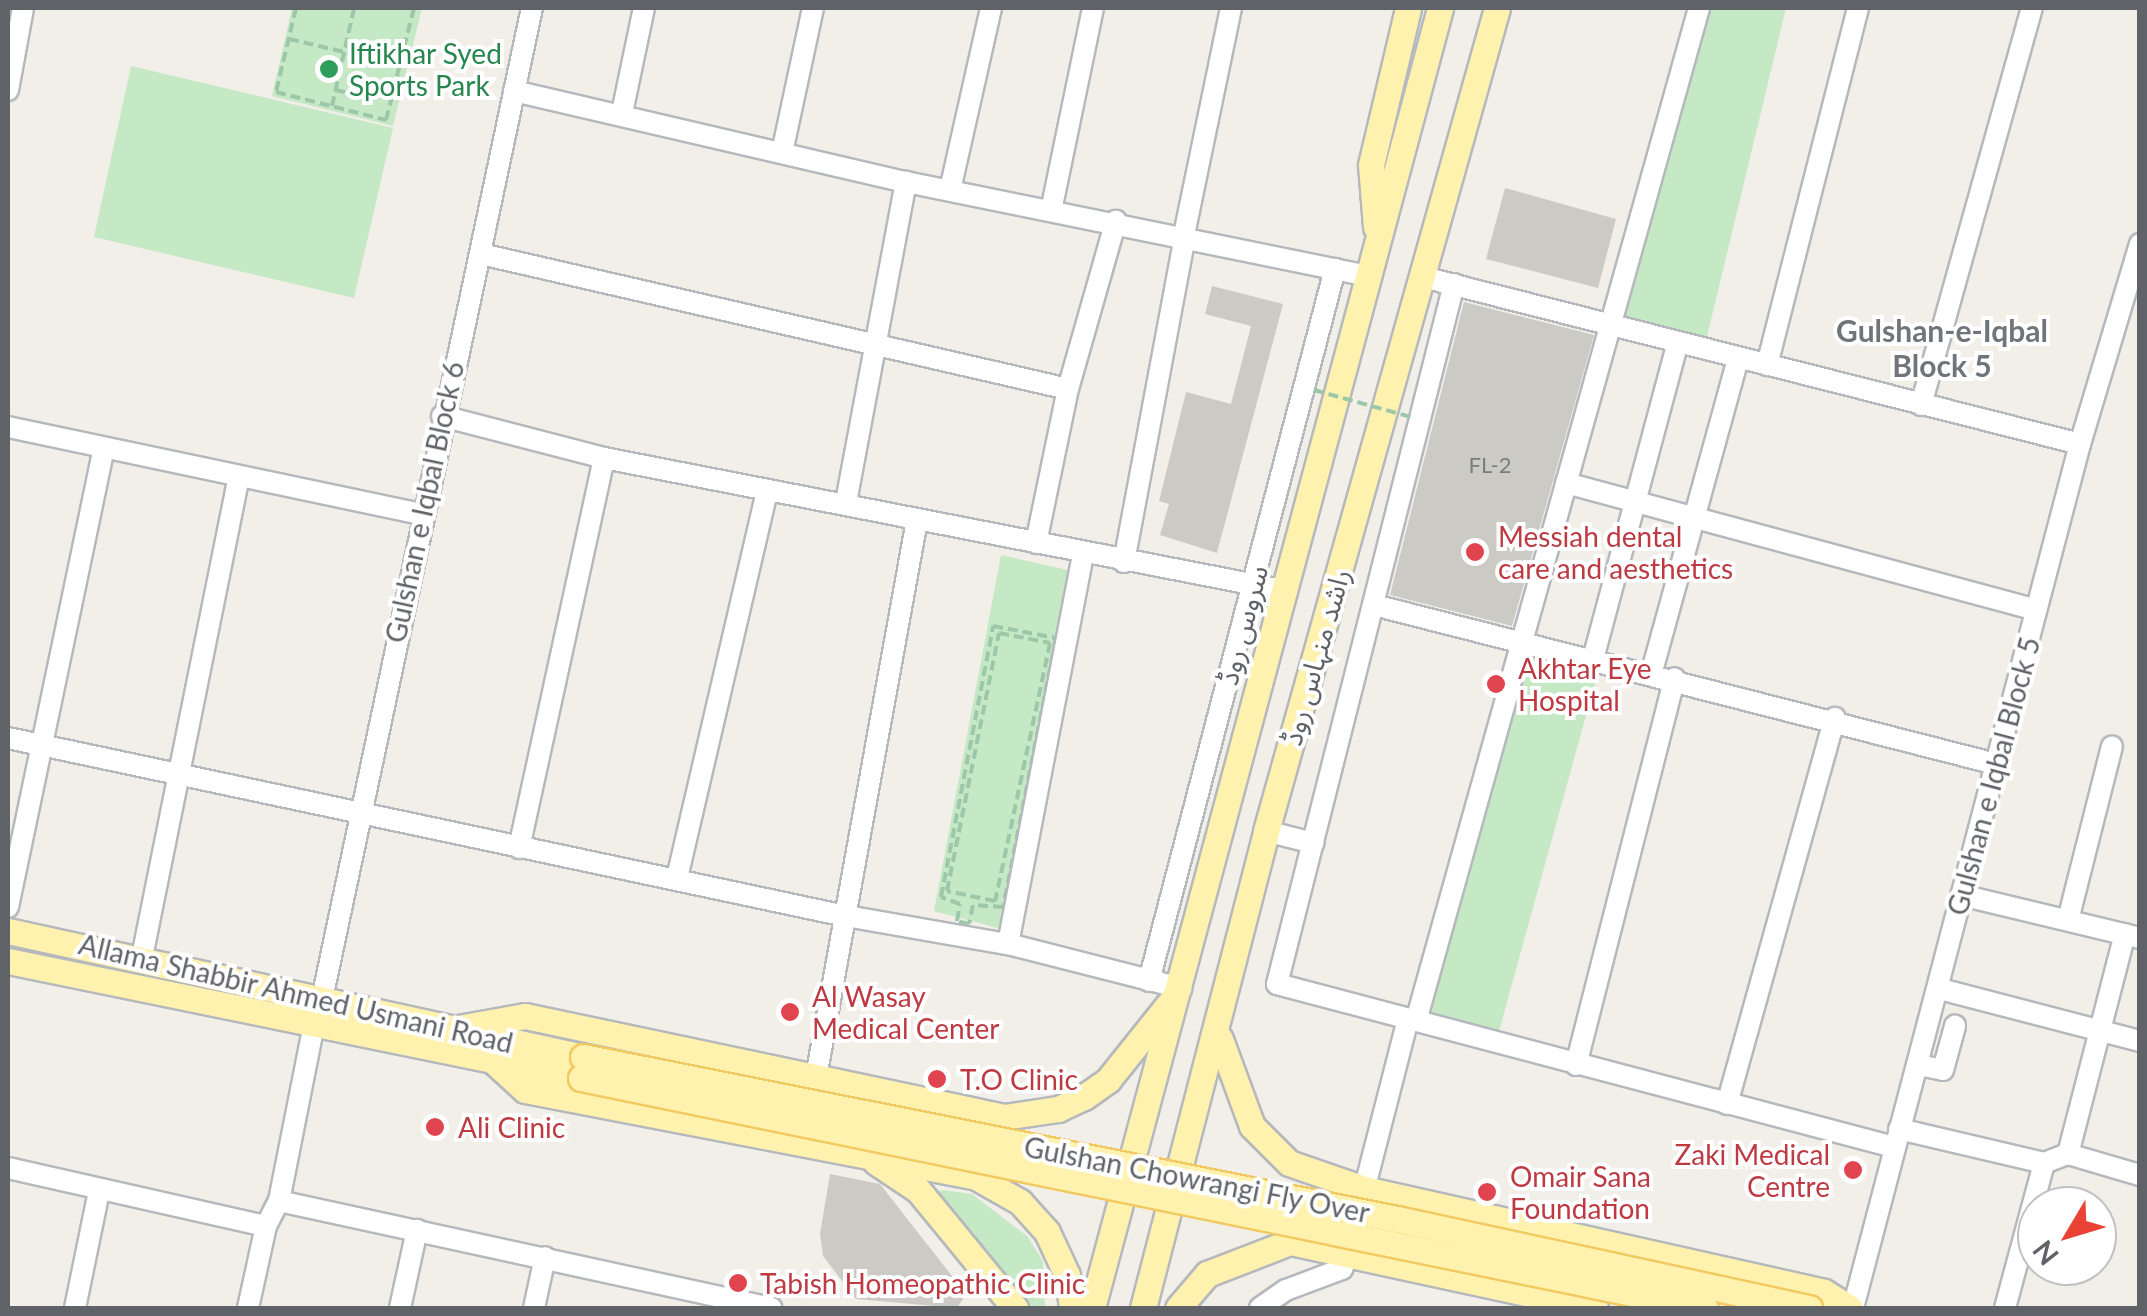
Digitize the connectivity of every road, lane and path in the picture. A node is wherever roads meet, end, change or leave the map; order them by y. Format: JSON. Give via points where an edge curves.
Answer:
{"nodes":[{"id":1,"x":23,"y":8,"type":"edge"},
{"id":2,"x":296,"y":8,"type":"edge"},
{"id":3,"x":354,"y":8,"type":"edge"},
{"id":4,"x":414,"y":8,"type":"edge"},
{"id":5,"x":532,"y":8,"type":"edge"},
{"id":6,"x":644,"y":8,"type":"edge"},
{"id":7,"x":813,"y":8,"type":"edge"},
{"id":8,"x":991,"y":8,"type":"edge"},
{"id":9,"x":1093,"y":8,"type":"edge"},
{"id":10,"x":1231,"y":8,"type":"edge"},
{"id":11,"x":1408,"y":8,"type":"edge"},
{"id":12,"x":1440,"y":8,"type":"edge"},
{"id":13,"x":1497,"y":8,"type":"edge"},
{"id":14,"x":1514,"y":8,"type":"edge"},
{"id":15,"x":1699,"y":8,"type":"edge"},
{"id":16,"x":1858,"y":8,"type":"edge"},
{"id":17,"x":2032,"y":8,"type":"edge"},
{"id":18,"x":289,"y":38,"type":"dead end"},
{"id":19,"x":1484,"y":54,"type":"junction"},
{"id":20,"x":400,"y":65,"type":"dead end"},
{"id":21,"x":8,"y":90,"type":"edge"},
{"id":22,"x":335,"y":90,"type":"junction"},
{"id":23,"x":514,"y":91,"type":"junction"},
{"id":24,"x":359,"y":95,"type":"dead end"},
{"id":25,"x":332,"y":106,"type":"junction"},
{"id":26,"x":622,"y":113,"type":"junction"},
{"id":27,"x":783,"y":148,"type":"junction"},
{"id":28,"x":906,"y":182,"type":"junction"},
{"id":29,"x":950,"y":190,"type":"junction"},
{"id":30,"x":1051,"y":211,"type":"junction"},
{"id":31,"x":1116,"y":221,"type":"junction"},
{"id":32,"x":1185,"y":235,"type":"junction"},
{"id":33,"x":2140,"y":244,"type":"edge"},
{"id":34,"x":1378,"y":248,"type":"junction"},
{"id":35,"x":481,"y":254,"type":"junction"},
{"id":36,"x":1334,"y":269,"type":"junction"},
{"id":37,"x":1370,"y":276,"type":"junction"},
{"id":38,"x":1422,"y":277,"type":"junction"},
{"id":39,"x":2135,"y":281,"type":"edge"},
{"id":40,"x":1454,"y":284,"type":"junction"},
{"id":41,"x":1610,"y":326,"type":"junction"},
{"id":42,"x":1678,"y":342,"type":"junction"},
{"id":43,"x":880,"y":344,"type":"junction"},
{"id":44,"x":1738,"y":358,"type":"junction"},
{"id":45,"x":1767,"y":365,"type":"junction"},
{"id":46,"x":1068,"y":390,"type":"junction"},
{"id":47,"x":1314,"y":390,"type":"dead end"},
{"id":48,"x":1921,"y":405,"type":"junction"},
{"id":49,"x":442,"y":416,"type":"junction"},
{"id":50,"x":1411,"y":417,"type":"dead end"},
{"id":51,"x":8,"y":427,"type":"edge"},
{"id":52,"x":2080,"y":444,"type":"junction"},
{"id":53,"x":104,"y":449,"type":"junction"},
{"id":54,"x":604,"y":458,"type":"junction"},
{"id":55,"x":239,"y":478,"type":"junction"},
{"id":56,"x":1566,"y":483,"type":"junction"},
{"id":57,"x":767,"y":490,"type":"junction"},
{"id":58,"x":846,"y":502,"type":"junction"},
{"id":59,"x":1636,"y":502,"type":"junction"},
{"id":60,"x":420,"y":514,"type":"junction"},
{"id":61,"x":1694,"y":518,"type":"junction"},
{"id":62,"x":918,"y":520,"type":"junction"},
{"id":63,"x":1036,"y":543,"type":"junction"},
{"id":64,"x":1083,"y":553,"type":"junction"},
{"id":65,"x":1124,"y":562,"type":"junction"},
{"id":66,"x":1253,"y":581,"type":"junction"},
{"id":67,"x":1287,"y":591,"type":"junction"},
{"id":68,"x":1374,"y":605,"type":"junction"},
{"id":69,"x":2036,"y":610,"type":"junction"},
{"id":70,"x":1520,"y":641,"type":"junction"},
{"id":71,"x":1593,"y":660,"type":"junction"},
{"id":72,"x":1652,"y":672,"type":"junction"},
{"id":73,"x":1675,"y":678,"type":"junction"},
{"id":74,"x":1835,"y":718,"type":"junction"},
{"id":75,"x":8,"y":738,"type":"edge"},
{"id":76,"x":42,"y":745,"type":"junction"},
{"id":77,"x":2112,"y":746,"type":"dead end"},
{"id":78,"x":1996,"y":764,"type":"junction"},
{"id":79,"x":180,"y":772,"type":"junction"},
{"id":80,"x":357,"y":811,"type":"junction"},
{"id":81,"x":1266,"y":831,"type":"junction"},
{"id":82,"x":1313,"y":843,"type":"junction"},
{"id":83,"x":520,"y":848,"type":"junction"},
{"id":84,"x":677,"y":878,"type":"junction"},
{"id":85,"x":1962,"y":895,"type":"junction"},
{"id":86,"x":976,"y":897,"type":"junction"},
{"id":87,"x":974,"y":904,"type":"junction"},
{"id":88,"x":8,"y":908,"type":"edge"},
{"id":89,"x":841,"y":915,"type":"junction"},
{"id":90,"x":2068,"y":920,"type":"junction"},
{"id":91,"x":8,"y":931,"type":"edge"},
{"id":92,"x":2132,"y":936,"type":"edge"},
{"id":93,"x":1008,"y":944,"type":"junction"},
{"id":94,"x":142,"y":957,"type":"junction"},
{"id":95,"x":8,"y":961,"type":"edge"},
{"id":96,"x":1149,"y":981,"type":"junction"},
{"id":97,"x":1181,"y":988,"type":"junction"},
{"id":98,"x":1940,"y":989,"type":"junction"},
{"id":99,"x":322,"y":998,"type":"junction"},
{"id":100,"x":1412,"y":1020,"type":"junction"},
{"id":101,"x":314,"y":1024,"type":"junction"},
{"id":102,"x":1955,"y":1026,"type":"dead end"},
{"id":103,"x":2098,"y":1028,"type":"junction"},
{"id":104,"x":452,"y":1029,"type":"junction"},
{"id":105,"x":1218,"y":1034,"type":"junction"},
{"id":106,"x":2140,"y":1041,"type":"edge"},
{"id":107,"x":490,"y":1058,"type":"junction"},
{"id":108,"x":1576,"y":1065,"type":"junction"},
{"id":109,"x":1918,"y":1065,"type":"junction"},
{"id":110,"x":582,"y":1068,"type":"junction"},
{"id":111,"x":816,"y":1077,"type":"junction"},
{"id":112,"x":1728,"y":1104,"type":"junction"},
{"id":113,"x":1896,"y":1138,"type":"junction"},
{"id":114,"x":863,"y":1154,"type":"junction"},
{"id":115,"x":2068,"y":1154,"type":"junction"},
{"id":116,"x":2044,"y":1163,"type":"junction"},
{"id":117,"x":8,"y":1168,"type":"edge"},
{"id":118,"x":2140,"y":1175,"type":"edge"},
{"id":119,"x":1364,"y":1189,"type":"junction"},
{"id":120,"x":99,"y":1190,"type":"junction"},
{"id":121,"x":279,"y":1201,"type":"junction"},
{"id":122,"x":266,"y":1226,"type":"junction"},
{"id":123,"x":417,"y":1230,"type":"junction"},
{"id":124,"x":1350,"y":1256,"type":"junction"},
{"id":125,"x":544,"y":1258,"type":"junction"},
{"id":126,"x":673,"y":1299,"type":"edge"},
{"id":127,"x":75,"y":1308,"type":"edge"},
{"id":128,"x":248,"y":1308,"type":"edge"},
{"id":129,"x":400,"y":1308,"type":"edge"},
{"id":130,"x":534,"y":1308,"type":"edge"},
{"id":131,"x":771,"y":1308,"type":"edge"},
{"id":132,"x":1015,"y":1308,"type":"edge"},
{"id":133,"x":1072,"y":1308,"type":"edge"},
{"id":134,"x":1092,"y":1308,"type":"edge"},
{"id":135,"x":1143,"y":1308,"type":"edge"},
{"id":136,"x":1178,"y":1308,"type":"edge"},
{"id":137,"x":1260,"y":1308,"type":"edge"},
{"id":138,"x":1595,"y":1308,"type":"edge"},
{"id":139,"x":1705,"y":1308,"type":"edge"},
{"id":140,"x":1809,"y":1308,"type":"edge"},
{"id":141,"x":1851,"y":1308,"type":"edge"},
{"id":142,"x":2005,"y":1308,"type":"edge"}],
"edges":[{"from":1,"to":21,"type":"street"},
{"from":2,"to":25,"type":"path","via":[[276,92]]},
{"from":3,"to":22,"type":"path"},
{"from":4,"to":25,"type":"path","via":[[386,120]]},
{"from":5,"to":23,"type":"street","name":"Gulshan e Iqbal Block 6"},
{"from":6,"to":26,"type":"street"},
{"from":7,"to":27,"type":"street"},
{"from":8,"to":29,"type":"street"},
{"from":9,"to":30,"type":"street"},
{"from":10,"to":32,"type":"street"},
{"from":11,"to":34,"type":"main road","via":[[1372,165]]},
{"from":12,"to":34,"type":"main road","name":"راشد منہاس روڈ"},
{"from":13,"to":19,"type":"main road","name":"راشد منہاس روڈ"},
{"from":14,"to":19,"type":"main road"},
{"from":15,"to":41,"type":"street"},
{"from":16,"to":45,"type":"street"},
{"from":17,"to":48,"type":"street"},
{"from":18,"to":20,"type":"path"},
{"from":19,"to":38,"type":"main road","name":"راشد منہاس روڈ"},
{"from":22,"to":24,"type":"path"},
{"from":22,"to":25,"type":"path"},
{"from":23,"to":26,"type":"street"},
{"from":23,"to":35,"type":"street","name":"Gulshan e Iqbal Block 6"},
{"from":26,"to":27,"type":"street"},
{"from":27,"to":28,"type":"street"},
{"from":28,"to":29,"type":"street"},
{"from":28,"to":43,"type":"street"},
{"from":29,"to":30,"type":"street"},
{"from":30,"to":31,"type":"street"},
{"from":31,"to":32,"type":"street"},
{"from":31,"to":46,"type":"street"},
{"from":32,"to":36,"type":"street"},
{"from":32,"to":65,"type":"street"},
{"from":33,"to":39,"type":"street","name":"Gulshan e Iqbal Block 5"},
{"from":34,"to":37,"type":"main road","name":"راشد منہاس روڈ"},
{"from":35,"to":43,"type":"street"},
{"from":35,"to":49,"type":"street","name":"Gulshan e Iqbal Block 6"},
{"from":36,"to":37,"type":"street"},
{"from":36,"to":66,"type":"street","name":"سروس روڈ"},
{"from":37,"to":67,"type":"main road","name":"راشد منہاس روڈ"},
{"from":38,"to":40,"type":"street"},
{"from":38,"to":81,"type":"main road","name":"راشد منہاس روڈ"},
{"from":39,"to":52,"type":"street","name":"Gulshan e Iqbal Block 5"},
{"from":40,"to":41,"type":"street"},
{"from":40,"to":68,"type":"street"},
{"from":41,"to":42,"type":"street"},
{"from":41,"to":56,"type":"street"},
{"from":42,"to":44,"type":"street"},
{"from":42,"to":59,"type":"street"},
{"from":43,"to":46,"type":"street"},
{"from":43,"to":58,"type":"street"},
{"from":44,"to":45,"type":"street"},
{"from":44,"to":61,"type":"street"},
{"from":45,"to":48,"type":"street"},
{"from":46,"to":63,"type":"street"},
{"from":47,"to":50,"type":"path","bridge":true},
{"from":48,"to":52,"type":"street"},
{"from":49,"to":54,"type":"street"},
{"from":49,"to":60,"type":"street","name":"Gulshan e Iqbal Block 6"},
{"from":51,"to":53,"type":"street"},
{"from":52,"to":69,"type":"street","name":"Gulshan e Iqbal Block 5"},
{"from":53,"to":55,"type":"street"},
{"from":53,"to":76,"type":"street"},
{"from":54,"to":57,"type":"street"},
{"from":54,"to":83,"type":"street"},
{"from":55,"to":60,"type":"street"},
{"from":55,"to":79,"type":"street"},
{"from":56,"to":59,"type":"street"},
{"from":56,"to":70,"type":"street"},
{"from":57,"to":58,"type":"street"},
{"from":57,"to":84,"type":"street"},
{"from":58,"to":62,"type":"street"},
{"from":59,"to":61,"type":"street"},
{"from":59,"to":71,"type":"street"},
{"from":60,"to":80,"type":"street","name":"Gulshan e Iqbal Block 6"},
{"from":61,"to":69,"type":"street"},
{"from":61,"to":72,"type":"street"},
{"from":62,"to":63,"type":"street"},
{"from":62,"to":89,"type":"street"},
{"from":63,"to":64,"type":"street"},
{"from":64,"to":65,"type":"street"},
{"from":64,"to":93,"type":"street"},
{"from":65,"to":66,"type":"street"},
{"from":66,"to":67,"type":"street"},
{"from":66,"to":96,"type":"street","name":"سروس روڈ"},
{"from":67,"to":97,"type":"main road","name":"راشد منہاس روڈ"},
{"from":68,"to":70,"type":"street"},
{"from":68,"to":82,"type":"street"},
{"from":69,"to":78,"type":"street","name":"Gulshan e Iqbal Block 5"},
{"from":70,"to":71,"type":"street"},
{"from":70,"to":100,"type":"street"},
{"from":71,"to":72,"type":"street"},
{"from":72,"to":73,"type":"street"},
{"from":73,"to":74,"type":"street"},
{"from":73,"to":108,"type":"street"},
{"from":74,"to":78,"type":"street"},
{"from":74,"to":112,"type":"street"},
{"from":75,"to":76,"type":"street"},
{"from":76,"to":79,"type":"street"},
{"from":76,"to":88,"type":"street"},
{"from":77,"to":90,"type":"street"},
{"from":78,"to":85,"type":"street","name":"Gulshan e Iqbal Block 5"},
{"from":79,"to":80,"type":"street"},
{"from":79,"to":94,"type":"street"},
{"from":80,"to":83,"type":"street"},
{"from":80,"to":99,"type":"street","name":"Gulshan e Iqbal Block 6"},
{"from":81,"to":82,"type":"street"},
{"from":81,"to":105,"type":"main road","name":"راشد منہاس روڈ"},
{"from":82,"to":100,"type":"street","via":[[1277,984]]},
{"from":83,"to":84,"type":"street"},
{"from":84,"to":89,"type":"street"},
{"from":85,"to":90,"type":"street"},
{"from":85,"to":98,"type":"street","name":"Gulshan e Iqbal Block 5"},
{"from":86,"to":86,"type":"path","via":[[996,901],[1050,643],[999,634],[947,890]]},
{"from":86,"to":87,"type":"path"},
{"from":87,"to":87,"type":"path","via":[[1003,907],[1056,638],[993,626],[941,898],[960,904],[957,921],[969,924]]},
{"from":89,"to":93,"type":"street"},
{"from":89,"to":111,"type":"street"},
{"from":90,"to":92,"type":"street"},
{"from":91,"to":94,"type":"main road","name":"Allama Shabbir Ahmed Usmani Road"},
{"from":92,"to":103,"type":"street"},
{"from":93,"to":96,"type":"street"},
{"from":94,"to":99,"type":"main road","name":"Allama Shabbir Ahmed Usmani Road"},
{"from":95,"to":101,"type":"main road","name":"Allama Shabbir Ahmed Usmani Road"},
{"from":96,"to":97,"type":"street"},
{"from":97,"to":111,"type":"main road","via":[[1108,1080],[1058,1109],[1004,1117]]},
{"from":97,"to":134,"type":"main road","name":"راشد منہاس روڈ"},
{"from":98,"to":103,"type":"street"},
{"from":98,"to":109,"type":"street","name":"Gulshan e Iqbal Block 5"},
{"from":99,"to":104,"type":"main road","name":"Allama Shabbir Ahmed Usmani Road"},
{"from":100,"to":108,"type":"street"},
{"from":100,"to":119,"type":"street"},
{"from":101,"to":107,"type":"main road","name":"Allama Shabbir Ahmed Usmani Road"},
{"from":101,"to":121,"type":"street"},
{"from":102,"to":109,"type":"street","via":[[1943,1070]]},
{"from":103,"to":106,"type":"street"},
{"from":103,"to":115,"type":"street"},
{"from":104,"to":110,"type":"main road","name":"Allama Shabbir Ahmed Usmani Road"},
{"from":104,"to":111,"type":"main road","via":[[525,1016]]},
{"from":105,"to":119,"type":"main road","via":[[1252,1126],[1289,1163]]},
{"from":105,"to":135,"type":"main road","name":"راشد منہاس روڈ"},
{"from":107,"to":110,"type":"main road","name":"Allama Shabbir Ahmed Usmani Road"},
{"from":107,"to":114,"type":"main road","via":[[525,1090]]},
{"from":108,"to":112,"type":"street"},
{"from":109,"to":113,"type":"street","name":"Gulshan e Iqbal Block 5"},
{"from":110,"to":139,"type":"main road","name":"Gulshan Chowrangi Fly Over","bridge":true},
{"from":110,"to":140,"type":"main road","name":"Gulshan Chowrangi Fly Over","bridge":true,"via":[[1396,1219]]},
{"from":112,"to":113,"type":"street"},
{"from":113,"to":116,"type":"street"},
{"from":113,"to":141,"type":"street","name":"Gulshan e Iqbal Block 5"},
{"from":114,"to":132,"type":"main road","via":[[918,1190]]},
{"from":114,"to":133,"type":"main road","via":[[976,1176],[1020,1202],[1047,1232],[1068,1275]]},
{"from":115,"to":116,"type":"street"},
{"from":115,"to":118,"type":"street"},
{"from":116,"to":142,"type":"street"},
{"from":117,"to":120,"type":"street"},
{"from":119,"to":124,"type":"street"},
{"from":119,"to":141,"type":"main road","via":[[1824,1292]]},
{"from":120,"to":122,"type":"street"},
{"from":120,"to":127,"type":"street"},
{"from":121,"to":122,"type":"street"},
{"from":121,"to":123,"type":"street"},
{"from":122,"to":128,"type":"street"},
{"from":123,"to":125,"type":"street"},
{"from":123,"to":129,"type":"street"},
{"from":124,"to":136,"type":"main road","via":[[1290,1242],[1207,1274]]},
{"from":124,"to":137,"type":"street","via":[[1342,1269],[1286,1290]]},
{"from":124,"to":138,"type":"main road"},
{"from":125,"to":126,"type":"street"},
{"from":125,"to":130,"type":"street"},
{"from":126,"to":131,"type":"street"}]}
